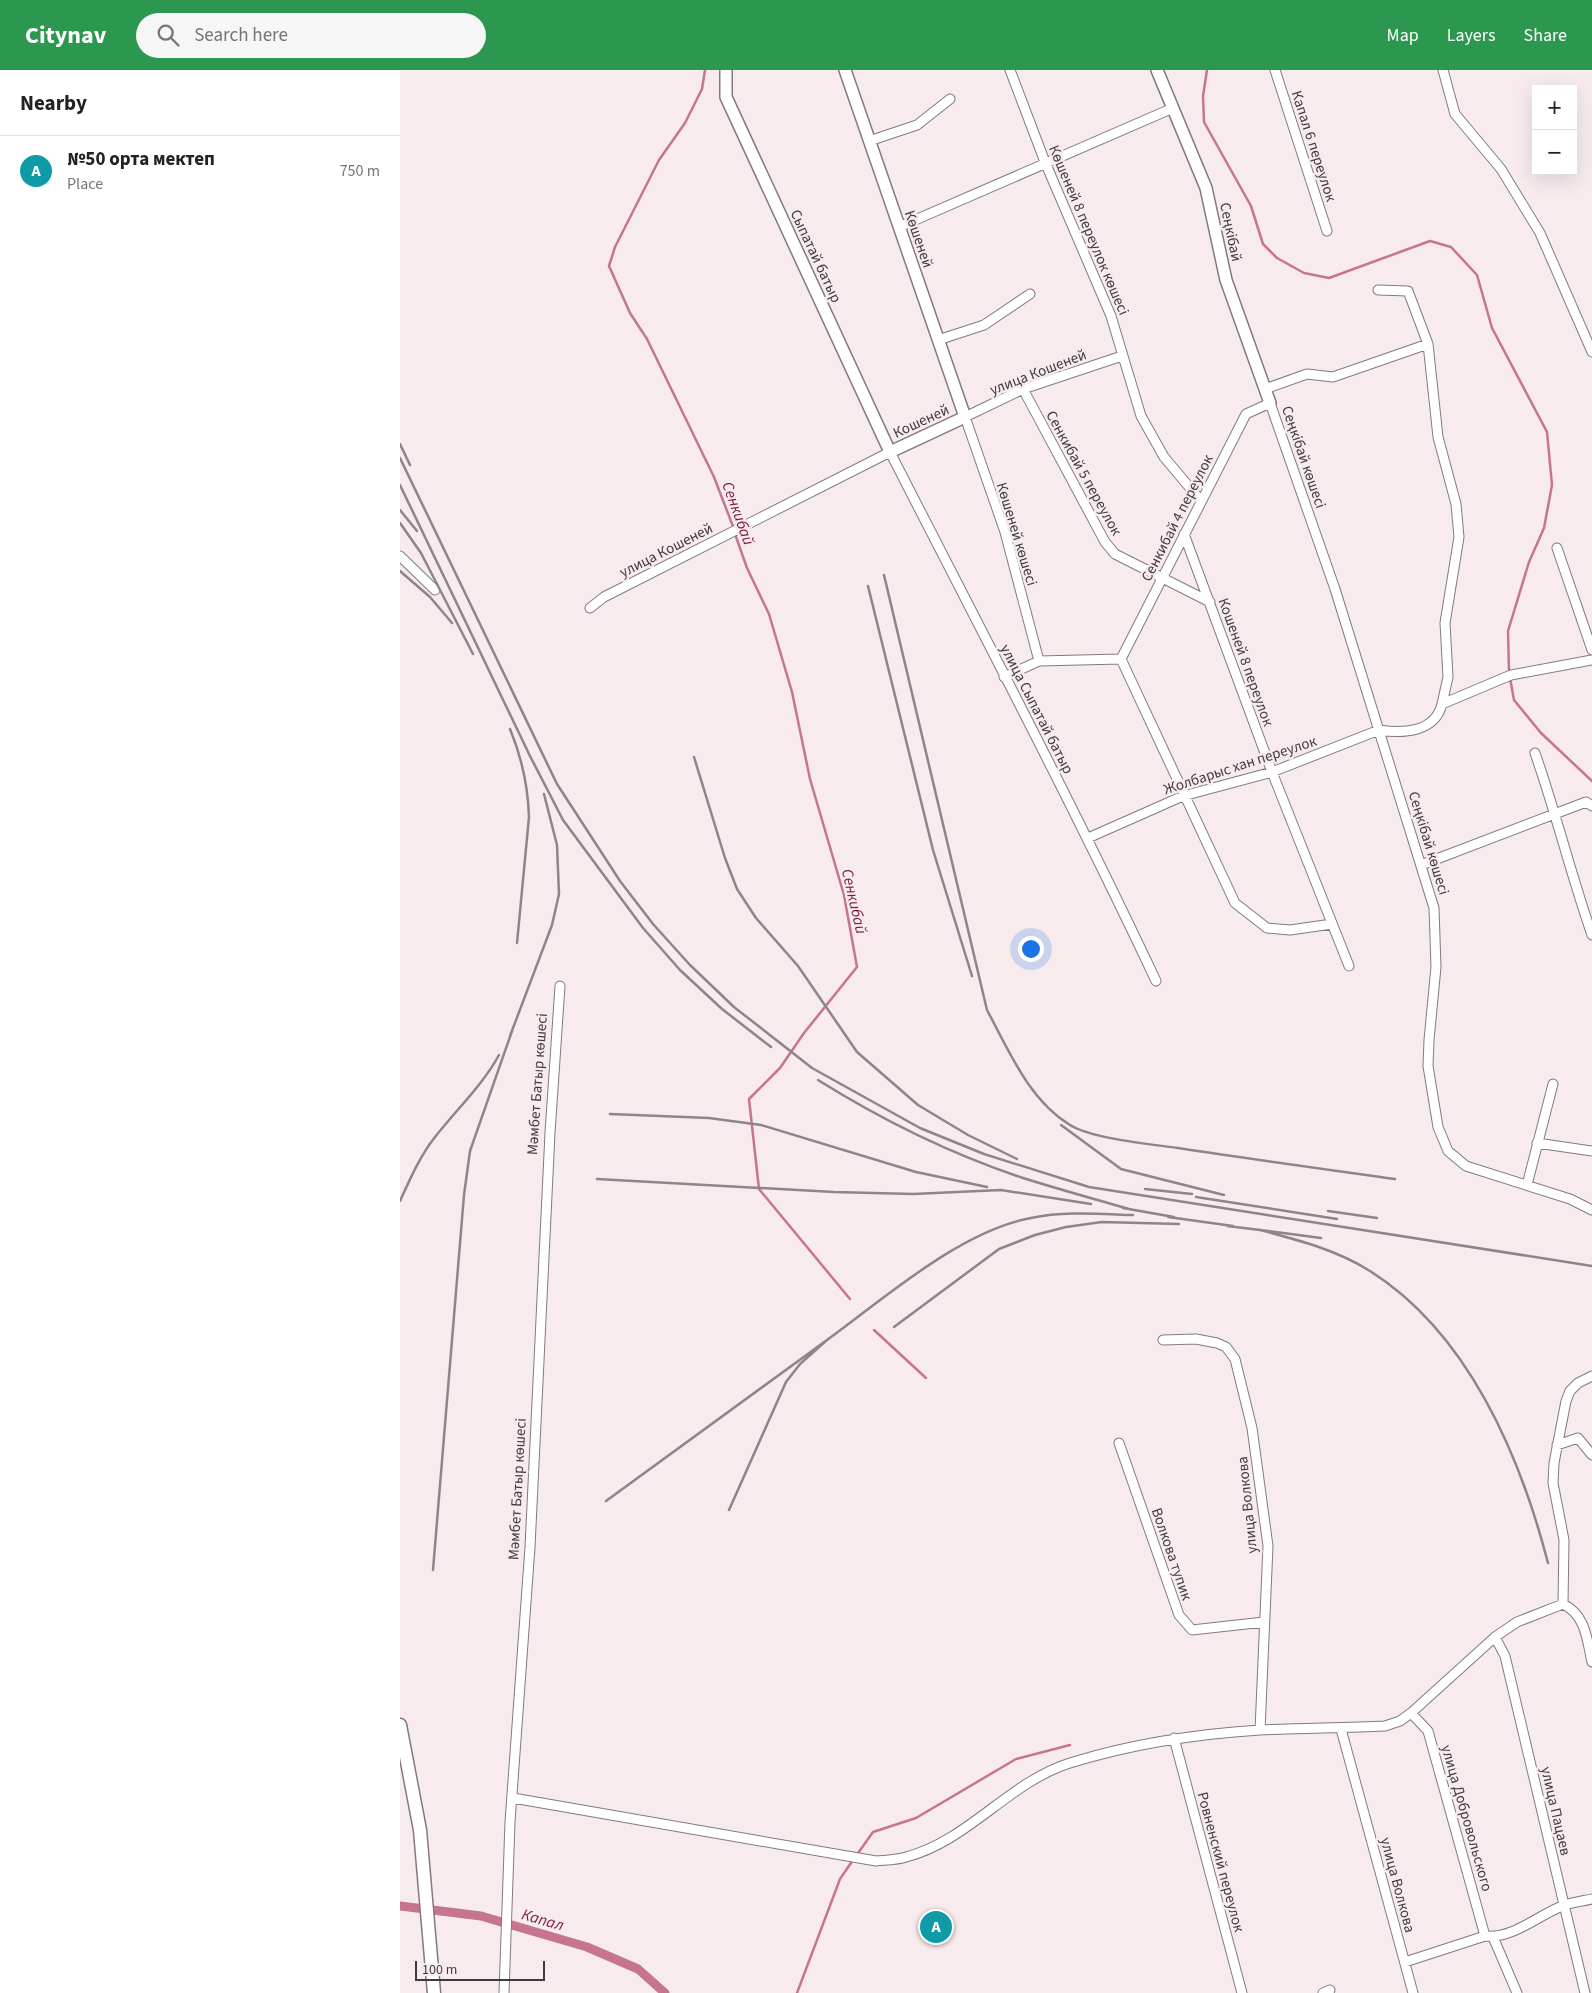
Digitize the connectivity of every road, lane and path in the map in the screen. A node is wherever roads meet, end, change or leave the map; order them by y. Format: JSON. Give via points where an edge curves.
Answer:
{"nodes":[{"id":1,"x":726,"y":70,"type":"edge"},
{"id":2,"x":845,"y":70,"type":"edge"},
{"id":3,"x":1010,"y":70,"type":"edge"},
{"id":4,"x":1157,"y":70,"type":"edge"},
{"id":5,"x":1275,"y":70,"type":"edge"},
{"id":6,"x":1443,"y":70,"type":"edge"},
{"id":7,"x":950,"y":100,"type":"dead end"},
{"id":8,"x":1173,"y":108,"type":"junction"},
{"id":9,"x":869,"y":141,"type":"junction"},
{"id":10,"x":1045,"y":162,"type":"junction"},
{"id":11,"x":899,"y":227,"type":"junction"},
{"id":12,"x":1327,"y":230,"type":"dead end"},
{"id":13,"x":1378,"y":290,"type":"dead end"},
{"id":14,"x":1030,"y":294,"type":"dead end"},
{"id":15,"x":938,"y":340,"type":"junction"},
{"id":16,"x":1428,"y":344,"type":"junction"},
{"id":17,"x":1592,"y":352,"type":"edge"},
{"id":18,"x":1122,"y":356,"type":"junction"},
{"id":19,"x":1023,"y":389,"type":"junction"},
{"id":20,"x":1265,"y":389,"type":"junction"},
{"id":21,"x":1270,"y":403,"type":"junction"},
{"id":22,"x":965,"y":417,"type":"junction"},
{"id":23,"x":890,"y":452,"type":"junction"},
{"id":24,"x":1201,"y":501,"type":"junction"},
{"id":25,"x":1184,"y":534,"type":"junction"},
{"id":26,"x":1558,"y":548,"type":"dead end"},
{"id":27,"x":400,"y":556,"type":"edge"},
{"id":28,"x":1163,"y":577,"type":"junction"},
{"id":29,"x":435,"y":590,"type":"dead end"},
{"id":30,"x":1210,"y":602,"type":"junction"},
{"id":31,"x":590,"y":608,"type":"dead end"},
{"id":32,"x":1592,"y":650,"type":"edge"},
{"id":33,"x":1121,"y":659,"type":"junction"},
{"id":34,"x":1592,"y":660,"type":"edge"},
{"id":35,"x":1039,"y":661,"type":"junction"},
{"id":36,"x":1004,"y":677,"type":"junction"},
{"id":37,"x":1442,"y":704,"type":"junction"},
{"id":38,"x":1379,"y":730,"type":"junction"},
{"id":39,"x":1535,"y":753,"type":"dead end"},
{"id":40,"x":1272,"y":772,"type":"junction"},
{"id":41,"x":1183,"y":796,"type":"junction"},
{"id":42,"x":1592,"y":806,"type":"edge"},
{"id":43,"x":1557,"y":815,"type":"junction"},
{"id":44,"x":1088,"y":838,"type":"junction"},
{"id":45,"x":1421,"y":865,"type":"junction"},
{"id":46,"x":1332,"y":924,"type":"junction"},
{"id":47,"x":1592,"y":936,"type":"edge"},
{"id":48,"x":1349,"y":966,"type":"dead end"},
{"id":49,"x":1156,"y":982,"type":"dead end"},
{"id":50,"x":560,"y":986,"type":"dead end"},
{"id":51,"x":1553,"y":1084,"type":"dead end"},
{"id":52,"x":1537,"y":1142,"type":"junction"},
{"id":53,"x":1592,"y":1151,"type":"edge"},
{"id":54,"x":1527,"y":1185,"type":"junction"},
{"id":55,"x":1592,"y":1210,"type":"edge"},
{"id":56,"x":1163,"y":1340,"type":"dead end"},
{"id":57,"x":1592,"y":1376,"type":"edge"},
{"id":58,"x":1119,"y":1443,"type":"dead end"},
{"id":59,"x":1557,"y":1445,"type":"junction"},
{"id":60,"x":1592,"y":1455,"type":"edge"},
{"id":61,"x":1563,"y":1604,"type":"junction"},
{"id":62,"x":1264,"y":1622,"type":"junction"},
{"id":63,"x":1495,"y":1637,"type":"junction"},
{"id":64,"x":1592,"y":1662,"type":"edge"},
{"id":65,"x":1412,"y":1713,"type":"junction"},
{"id":66,"x":400,"y":1725,"type":"edge"},
{"id":67,"x":1341,"y":1729,"type":"junction"},
{"id":68,"x":1260,"y":1730,"type":"junction"},
{"id":69,"x":1174,"y":1738,"type":"junction"},
{"id":70,"x":513,"y":1798,"type":"junction"},
{"id":71,"x":1592,"y":1898,"type":"edge"},
{"id":72,"x":1564,"y":1905,"type":"junction"},
{"id":73,"x":1489,"y":1937,"type":"junction"},
{"id":74,"x":1405,"y":1962,"type":"junction"},
{"id":75,"x":434,"y":1993,"type":"edge"},
{"id":76,"x":504,"y":1993,"type":"edge"},
{"id":77,"x":1242,"y":1993,"type":"edge"},
{"id":78,"x":1413,"y":1993,"type":"edge"},
{"id":79,"x":1517,"y":1993,"type":"edge"},
{"id":80,"x":1585,"y":1993,"type":"edge"}],
"edges":[{"from":1,"to":23,"type":"street","name":"Сыпатай батыр","via":[[726,97]]},
{"from":2,"to":9,"type":"street","name":"Көшеней"},
{"from":3,"to":10,"type":"street","name":"Көшеней 8 переулок көшесі"},
{"from":4,"to":8,"type":"street","name":"Сеңкібай"},
{"from":5,"to":12,"type":"street","name":"Капал 6 переулок"},
{"from":6,"to":17,"type":"street","via":[[1455,114],[1502,169],[1540,233]]},
{"from":7,"to":9,"type":"street","via":[[917,124]]},
{"from":8,"to":10,"type":"street"},
{"from":8,"to":20,"type":"street","name":"Сеңкібай","via":[[1206,188],[1226,280]]},
{"from":9,"to":11,"type":"street","name":"Көшеней"},
{"from":10,"to":11,"type":"street"},
{"from":10,"to":18,"type":"street","name":"Көшеней 8 переулок көшесі","via":[[1111,316]]},
{"from":11,"to":15,"type":"street","name":"Көшеней"},
{"from":13,"to":16,"type":"street","via":[[1408,291]]},
{"from":14,"to":15,"type":"street","via":[[984,325]]},
{"from":15,"to":22,"type":"street","name":"Көшеней"},
{"from":16,"to":20,"type":"street","via":[[1333,377],[1308,374]]},
{"from":16,"to":37,"type":"street","via":[[1438,436],[1456,504],[1459,537],[1445,623],[1448,677]]},
{"from":18,"to":19,"type":"street","name":"улица Кошеней"},
{"from":18,"to":24,"type":"street","name":"Көшеней 8 переулок көшесі","via":[[1141,416],[1164,458]]},
{"from":19,"to":22,"type":"street","name":"улица Кошеней"},
{"from":19,"to":28,"type":"street","name":"Сенкибай 5 переулок","via":[[1105,542],[1115,554]]},
{"from":20,"to":21,"type":"street","name":"Сеңкібай"},
{"from":21,"to":24,"type":"street","name":"Сенкибай 4 переулок","via":[[1246,414]]},
{"from":21,"to":38,"type":"street","name":"Сеңкібай көшесі","via":[[1336,589]]},
{"from":22,"to":23,"type":"street","name":"Кошеней"},
{"from":22,"to":35,"type":"street","name":"Көшеней көшесі","via":[[1005,532]]},
{"from":23,"to":31,"type":"street","name":"улица Кошеней","via":[[604,597]]},
{"from":23,"to":36,"type":"street","name":"улица Сыпатай батыр"},
{"from":24,"to":25,"type":"street","name":"Сенкибай 4 переулок"},
{"from":25,"to":28,"type":"street","name":"Сенкибай 4 переулок"},
{"from":25,"to":30,"type":"street","name":"Кошеней 8 переулок"},
{"from":26,"to":32,"type":"street"},
{"from":27,"to":29,"type":"street"},
{"from":28,"to":30,"type":"street","name":"Сенкибай 5 переулок"},
{"from":28,"to":33,"type":"street","name":"Сенкибай 4 переулок"},
{"from":30,"to":40,"type":"street","name":"Кошеней 8 переулок"},
{"from":33,"to":35,"type":"street"},
{"from":33,"to":41,"type":"street"},
{"from":34,"to":37,"type":"street","via":[[1511,675]]},
{"from":35,"to":36,"type":"street"},
{"from":36,"to":44,"type":"street","name":"улица Сыпатай батыр"},
{"from":37,"to":38,"type":"street","name":"Жолбарыс хан переулок","via":[[1440,714],[1433,722],[1420,728],[1398,733]]},
{"from":38,"to":40,"type":"street","name":"Жолбарыс хан переулок"},
{"from":38,"to":45,"type":"street","name":"Сеңкібай көшесі"},
{"from":39,"to":43,"type":"street"},
{"from":40,"to":41,"type":"street","name":"Жолбарыс хан переулок"},
{"from":40,"to":46,"type":"street","name":"Кошеней 8 переулок"},
{"from":41,"to":44,"type":"street","name":"Жолбарыс хан переулок"},
{"from":41,"to":46,"type":"street","via":[[1235,903],[1267,928],[1290,930]]},
{"from":42,"to":43,"type":"street","via":[[1586,802]]},
{"from":43,"to":45,"type":"street"},
{"from":43,"to":47,"type":"street"},
{"from":44,"to":49,"type":"street","name":"улица Сыпатай батыр"},
{"from":45,"to":54,"type":"street","name":"Сеңкібай көшесі","via":[[1434,908],[1436,967],[1428,1066],[1438,1126],[1448,1151],[1466,1166]]},
{"from":46,"to":48,"type":"street","name":"Кошеней 8 переулок"},
{"from":50,"to":70,"type":"street","name":"Мәмбет Батыр көшесі"},
{"from":51,"to":52,"type":"street"},
{"from":52,"to":53,"type":"street"},
{"from":52,"to":54,"type":"street"},
{"from":54,"to":55,"type":"street","name":"Сеңкібай көшесі"},
{"from":56,"to":62,"type":"street","name":"улица Волкова","via":[[1196,1339],[1217,1343],[1226,1347],[1235,1359],[1252,1428],[1268,1546]]},
{"from":57,"to":59,"type":"street","via":[[1570,1391]]},
{"from":58,"to":62,"type":"street","name":"Волкова тупик","via":[[1178,1615],[1192,1630]]},
{"from":59,"to":60,"type":"street","via":[[1578,1438]]},
{"from":59,"to":61,"type":"street","via":[[1552,1483],[1564,1540]]},
{"from":61,"to":63,"type":"street","via":[[1517,1622]]},
{"from":61,"to":64,"type":"street","via":[[1574,1609],[1583,1624]]},
{"from":62,"to":68,"type":"street","name":"улица Волкова"},
{"from":63,"to":65,"type":"street"},
{"from":63,"to":72,"type":"street","name":"улица Пацаев","via":[[1505,1656]]},
{"from":65,"to":67,"type":"street","via":[[1385,1726]]},
{"from":65,"to":73,"type":"street","name":"улица Добровольского","via":[[1428,1731]]},
{"from":66,"to":75,"type":"main road","via":[[420,1830]]},
{"from":67,"to":68,"type":"street"},
{"from":67,"to":74,"type":"street","name":"улица Волкова"},
{"from":68,"to":69,"type":"street"},
{"from":69,"to":70,"type":"street","via":[[1068,1763],[1031,1780],[934,1846],[906,1857],[876,1861]]},
{"from":69,"to":77,"type":"street","name":"Ровненский переулок"},
{"from":70,"to":76,"type":"street","name":"Мәмбет Батыр көшесі"},
{"from":71,"to":72,"type":"street"},
{"from":72,"to":73,"type":"street","via":[[1525,1926]]},
{"from":72,"to":80,"type":"street","name":"улица Пацаев"},
{"from":73,"to":74,"type":"street"},
{"from":73,"to":79,"type":"street","name":"улица Добровольского"},
{"from":74,"to":78,"type":"street","name":"улица Волкова"}]}
